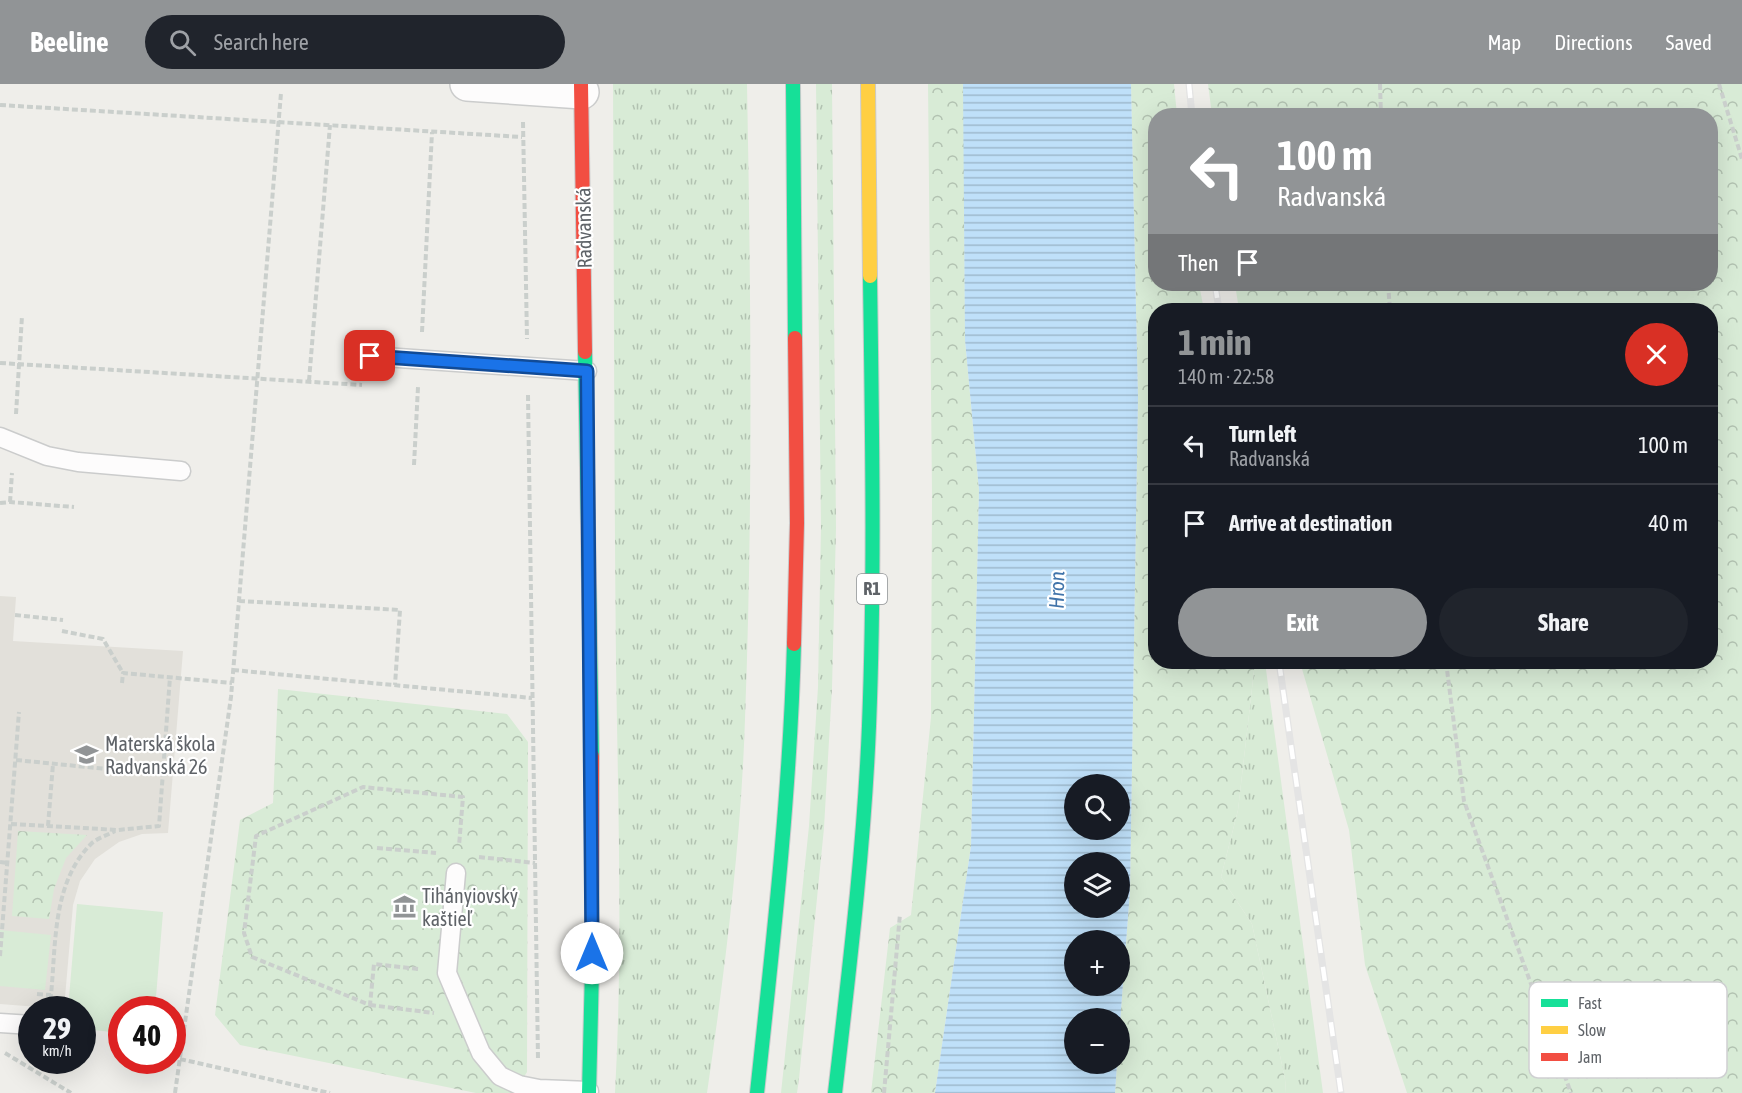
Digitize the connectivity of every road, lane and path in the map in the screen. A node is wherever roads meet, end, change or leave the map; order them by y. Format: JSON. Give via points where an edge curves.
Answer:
{"nodes":[{"id":1,"x":467,"y":84,"type":"edge"},
{"id":2,"x":793,"y":84,"type":"edge"},
{"id":3,"x":868,"y":84,"type":"edge"},
{"id":4,"x":1380,"y":84,"type":"edge"},
{"id":5,"x":1719,"y":84,"type":"edge"},
{"id":6,"x":581,"y":88,"type":"edge"},
{"id":7,"x":281,"y":93,"type":"dead end"},
{"id":8,"x":0,"y":105,"type":"edge"},
{"id":9,"x":1380,"y":108,"type":"edge"},
{"id":10,"x":279,"y":122,"type":"junction"},
{"id":11,"x":330,"y":125,"type":"junction"},
{"id":12,"x":432,"y":132,"type":"junction"},
{"id":13,"x":1742,"y":159,"type":"edge"},
{"id":14,"x":22,"y":316,"type":"dead end"},
{"id":15,"x":370,"y":356,"type":"dead end"},
{"id":16,"x":420,"y":360,"type":"junction"},
{"id":17,"x":0,"y":363,"type":"edge"},
{"id":18,"x":20,"y":364,"type":"junction"},
{"id":19,"x":528,"y":367,"type":"junction"},
{"id":20,"x":587,"y":371,"type":"junction"},
{"id":21,"x":259,"y":378,"type":"junction"},
{"id":22,"x":309,"y":382,"type":"junction"},
{"id":23,"x":364,"y":385,"type":"dead end"},
{"id":24,"x":407,"y":388,"type":"dead end"},
{"id":25,"x":418,"y":389,"type":"junction"},
{"id":26,"x":429,"y":390,"type":"dead end"},
{"id":27,"x":517,"y":396,"type":"dead end"},
{"id":28,"x":528,"y":396,"type":"junction"},
{"id":29,"x":7,"y":440,"type":"edge"},
{"id":30,"x":414,"y":465,"type":"dead end"},
{"id":31,"x":181,"y":471,"type":"dead end"},
{"id":32,"x":0,"y":503,"type":"edge"},
{"id":33,"x":74,"y":507,"type":"dead end"},
{"id":34,"x":239,"y":601,"type":"junction"},
{"id":35,"x":15,"y":615,"type":"dead end"},
{"id":36,"x":63,"y":620,"type":"dead end"},
{"id":37,"x":62,"y":631,"type":"dead end"},
{"id":38,"x":1447,"y":669,"type":"edge"},
{"id":39,"x":233,"y":670,"type":"junction"},
{"id":40,"x":123,"y":673,"type":"junction"},
{"id":41,"x":170,"y":677,"type":"junction"},
{"id":42,"x":122,"y":683,"type":"dead end"},
{"id":43,"x":232,"y":683,"type":"junction"},
{"id":44,"x":395,"y":685,"type":"junction"},
{"id":45,"x":532,"y":698,"type":"junction"},
{"id":46,"x":20,"y":712,"type":"dead end"},
{"id":47,"x":16,"y":760,"type":"junction"},
{"id":48,"x":53,"y":764,"type":"junction"},
{"id":49,"x":107,"y":769,"type":"dead end"},
{"id":50,"x":10,"y":824,"type":"junction"},
{"id":51,"x":48,"y":826,"type":"junction"},
{"id":52,"x":118,"y":830,"type":"junction"},
{"id":53,"x":376,"y":848,"type":"dead end"},
{"id":54,"x":0,"y":862,"type":"edge"},
{"id":55,"x":535,"y":862,"type":"junction"},
{"id":56,"x":8,"y":863,"type":"junction"},
{"id":57,"x":457,"y":864,"type":"junction"},
{"id":58,"x":900,"y":915,"type":"dead end"},
{"id":59,"x":0,"y":956,"type":"edge"},
{"id":60,"x":447,"y":973,"type":"junction"},
{"id":61,"x":1530,"y":982,"type":"edge"},
{"id":62,"x":51,"y":995,"type":"dead end"},
{"id":63,"x":370,"y":1005,"type":"junction"},
{"id":64,"x":186,"y":1016,"type":"edge"},
{"id":65,"x":0,"y":1023,"type":"edge"},
{"id":66,"x":18,"y":1024,"type":"edge"},
{"id":67,"x":0,"y":1050,"type":"edge"},
{"id":68,"x":186,"y":1060,"type":"edge"},
{"id":69,"x":178,"y":1074,"type":"edge"},
{"id":70,"x":1566,"y":1078,"type":"edge"},
{"id":71,"x":539,"y":1089,"type":"junction"},
{"id":72,"x":589,"y":1092,"type":"edge"},
{"id":73,"x":71,"y":1093,"type":"edge"},
{"id":74,"x":175,"y":1093,"type":"edge"},
{"id":75,"x":330,"y":1093,"type":"edge"},
{"id":76,"x":757,"y":1093,"type":"edge"},
{"id":77,"x":835,"y":1093,"type":"edge"},
{"id":78,"x":884,"y":1093,"type":"edge"},
{"id":79,"x":1571,"y":1093,"type":"edge"}],
"edges":[{"from":1,"to":6,"type":"street"},
{"from":2,"to":76,"type":"main road","via":[[798,524],[792,724]]},
{"from":3,"to":77,"type":"main road","number":"R1","via":[[873,528],[869,727],[856,912]]},
{"from":4,"to":9,"type":"path"},
{"from":5,"to":13,"type":"path"},
{"from":6,"to":20,"type":"main road","name":"Radvanská"},
{"from":7,"to":10,"type":"path"},
{"from":8,"to":10,"type":"path"},
{"from":10,"to":11,"type":"path"},
{"from":10,"to":21,"type":"path"},
{"from":11,"to":12,"type":"path"},
{"from":11,"to":22,"type":"path"},
{"from":12,"to":16,"type":"path"},
{"from":12,"to":19,"type":"path","via":[[522,137]]},
{"from":14,"to":18,"type":"path"},
{"from":15,"to":16,"type":"lane"},
{"from":16,"to":19,"type":"lane"},
{"from":16,"to":25,"type":"path"},
{"from":17,"to":18,"type":"path"},
{"from":18,"to":21,"type":"path"},
{"from":18,"to":29,"type":"path"},
{"from":19,"to":20,"type":"lane"},
{"from":19,"to":28,"type":"path"},
{"from":20,"to":72,"type":"main road","name":"Radvanská","via":[[592,796]]},
{"from":21,"to":22,"type":"path"},
{"from":21,"to":34,"type":"path"},
{"from":22,"to":23,"type":"path"},
{"from":24,"to":25,"type":"path"},
{"from":25,"to":26,"type":"path"},
{"from":25,"to":30,"type":"path"},
{"from":27,"to":28,"type":"path"},
{"from":28,"to":45,"type":"path"},
{"from":29,"to":31,"type":"lane","via":[[47,456],[78,462]]},
{"from":32,"to":33,"type":"path"},
{"from":34,"to":39,"type":"path"},
{"from":34,"to":44,"type":"path","via":[[400,610]]},
{"from":35,"to":36,"type":"path"},
{"from":37,"to":40,"type":"path","via":[[103,639]]},
{"from":38,"to":61,"type":"path","via":[[1464,801]]},
{"from":39,"to":43,"type":"path"},
{"from":39,"to":44,"type":"path"},
{"from":40,"to":41,"type":"path"},
{"from":40,"to":42,"type":"path"},
{"from":41,"to":43,"type":"path"},
{"from":41,"to":52,"type":"path","via":[[159,826]]},
{"from":43,"to":64,"type":"path"},
{"from":44,"to":45,"type":"path"},
{"from":45,"to":55,"type":"path"},
{"from":46,"to":47,"type":"path"},
{"from":47,"to":48,"type":"path"},
{"from":47,"to":50,"type":"path"},
{"from":48,"to":49,"type":"path"},
{"from":48,"to":51,"type":"path"},
{"from":50,"to":51,"type":"path"},
{"from":50,"to":56,"type":"path"},
{"from":51,"to":52,"type":"path"},
{"from":52,"to":62,"type":"path","via":[[92,843],[65,885]]},
{"from":53,"to":57,"type":"path"},
{"from":54,"to":56,"type":"path"},
{"from":55,"to":57,"type":"path"},
{"from":55,"to":71,"type":"path"},
{"from":56,"to":59,"type":"path"},
{"from":57,"to":60,"type":"lane"},
{"from":57,"to":63,"type":"path","via":[[463,797],[363,787],[255,836],[244,933],[252,957]]},
{"from":58,"to":78,"type":"path"},
{"from":60,"to":63,"type":"path","via":[[443,1014]]},
{"from":60,"to":63,"type":"path","via":[[374,964]]},
{"from":60,"to":71,"type":"lane","via":[[481,1053],[500,1076]]},
{"from":65,"to":66,"type":"lane"},
{"from":67,"to":73,"type":"path"},
{"from":68,"to":75,"type":"path"},
{"from":69,"to":74,"type":"path"},
{"from":70,"to":79,"type":"path"},
{"from":71,"to":72,"type":"lane"}]}
